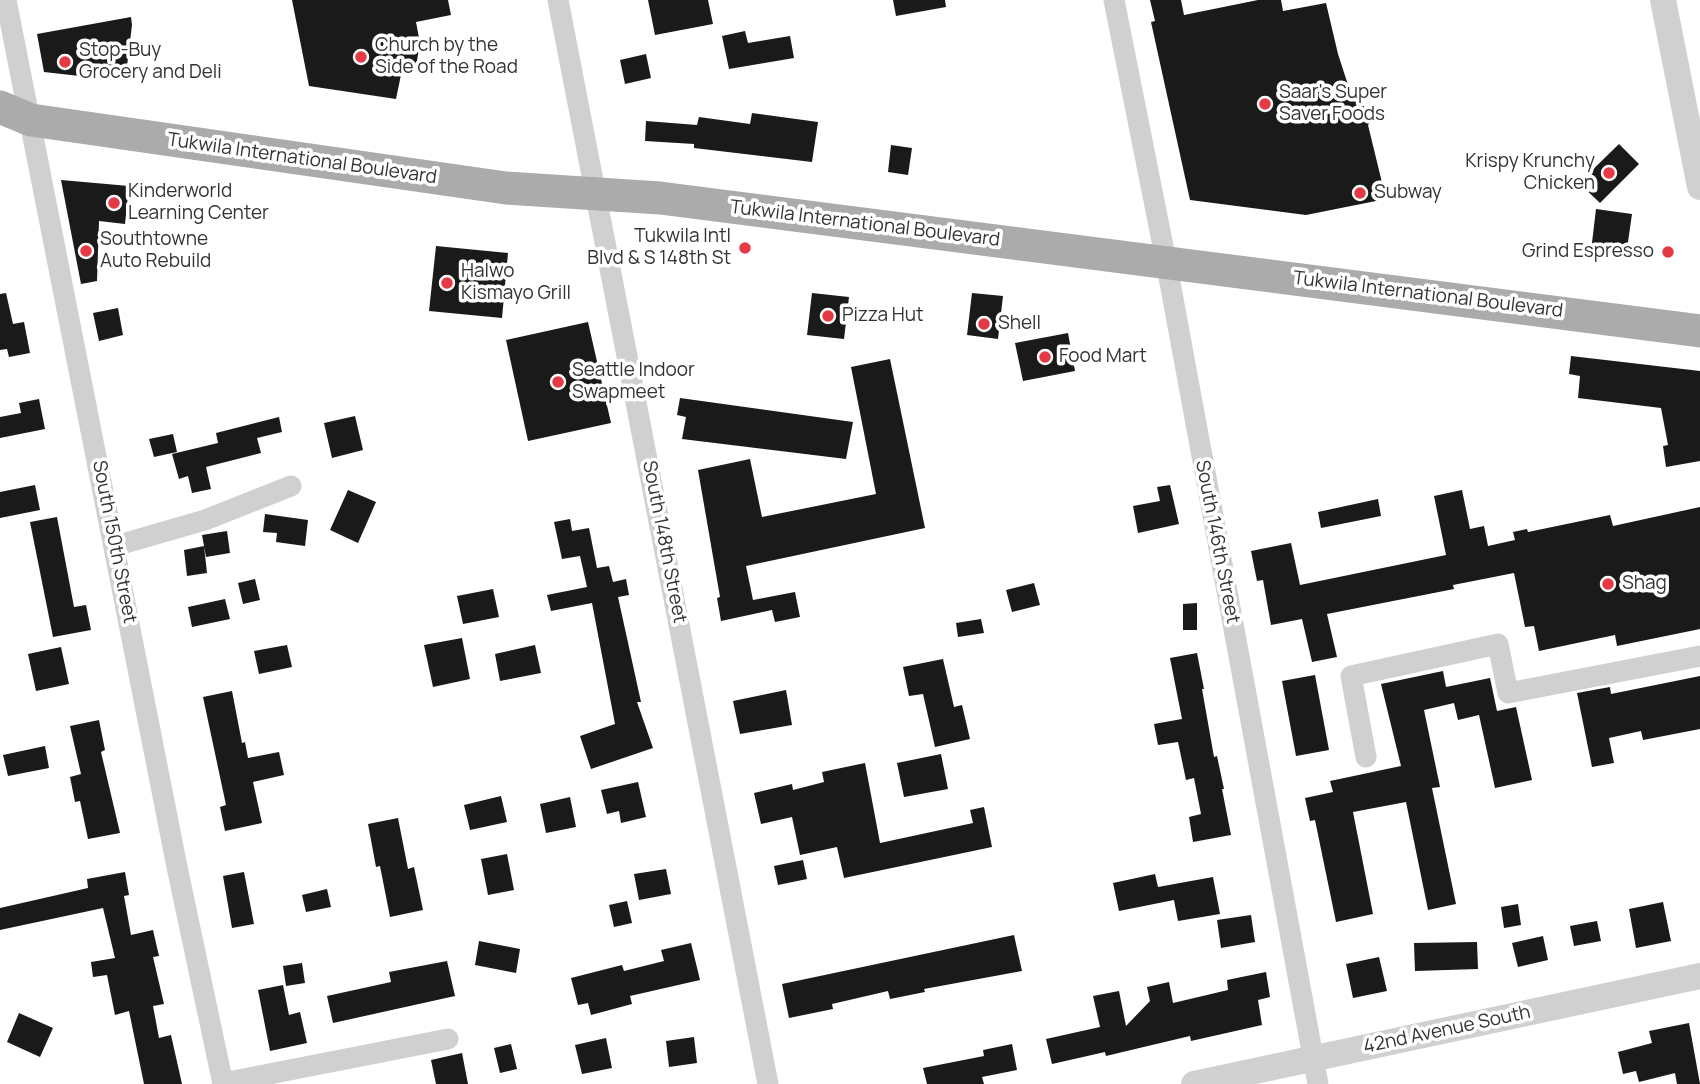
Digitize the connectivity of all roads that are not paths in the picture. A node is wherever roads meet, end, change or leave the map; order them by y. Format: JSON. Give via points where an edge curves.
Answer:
{"nodes":[{"id":1,"x":6,"y":0,"type":"edge"},
{"id":2,"x":558,"y":0,"type":"edge"},
{"id":3,"x":1114,"y":0,"type":"edge"},
{"id":4,"x":1663,"y":0,"type":"edge"},
{"id":5,"x":0,"y":107,"type":"edge"},
{"id":6,"x":15,"y":123,"type":"edge"},
{"id":7,"x":1700,"y":187,"type":"edge"},
{"id":8,"x":596,"y":195,"type":"junction"},
{"id":9,"x":1166,"y":261,"type":"junction"},
{"id":10,"x":1700,"y":331,"type":"edge"},
{"id":11,"x":290,"y":486,"type":"dead end"},
{"id":12,"x":115,"y":546,"type":"junction"},
{"id":13,"x":1700,"y":656,"type":"edge"},
{"id":14,"x":1366,"y":757,"type":"dead end"},
{"id":15,"x":1700,"y":976,"type":"edge"},
{"id":16,"x":448,"y":1039,"type":"dead end"},
{"id":17,"x":1314,"y":1058,"type":"junction"},
{"id":18,"x":223,"y":1084,"type":"edge"},
{"id":19,"x":768,"y":1084,"type":"edge"},
{"id":20,"x":1194,"y":1084,"type":"edge"},
{"id":21,"x":1318,"y":1084,"type":"edge"}],
"edges":[{"from":1,"to":6,"type":"street","name":"South 150th Street"},
{"from":2,"to":8,"type":"street","name":"South 148th Street"},
{"from":3,"to":9,"type":"street","name":"South 146th Street"},
{"from":4,"to":7,"type":"street"},
{"from":5,"to":6,"type":"main road","name":"Tukwila International Boulevard"},
{"from":6,"to":8,"type":"main road","name":"Tukwila International Boulevard","via":[[506,188]]},
{"from":6,"to":12,"type":"street","name":"South 150th Street"},
{"from":8,"to":9,"type":"main road","name":"Tukwila International Boulevard","via":[[660,198]]},
{"from":8,"to":19,"type":"street","name":"South 148th Street"},
{"from":9,"to":10,"type":"main road","name":"Tukwila International Boulevard"},
{"from":9,"to":17,"type":"street","name":"South 146th Street"},
{"from":11,"to":12,"type":"street","via":[[205,520]]},
{"from":12,"to":18,"type":"street","name":"South 150th Street"},
{"from":13,"to":14,"type":"street","via":[[1508,693],[1498,645],[1351,676]]},
{"from":15,"to":17,"type":"street","name":"42nd Avenue South"},
{"from":16,"to":18,"type":"street"},
{"from":17,"to":20,"type":"street","name":"42nd Avenue South"},
{"from":17,"to":21,"type":"street","name":"South 146th Street"}]}
